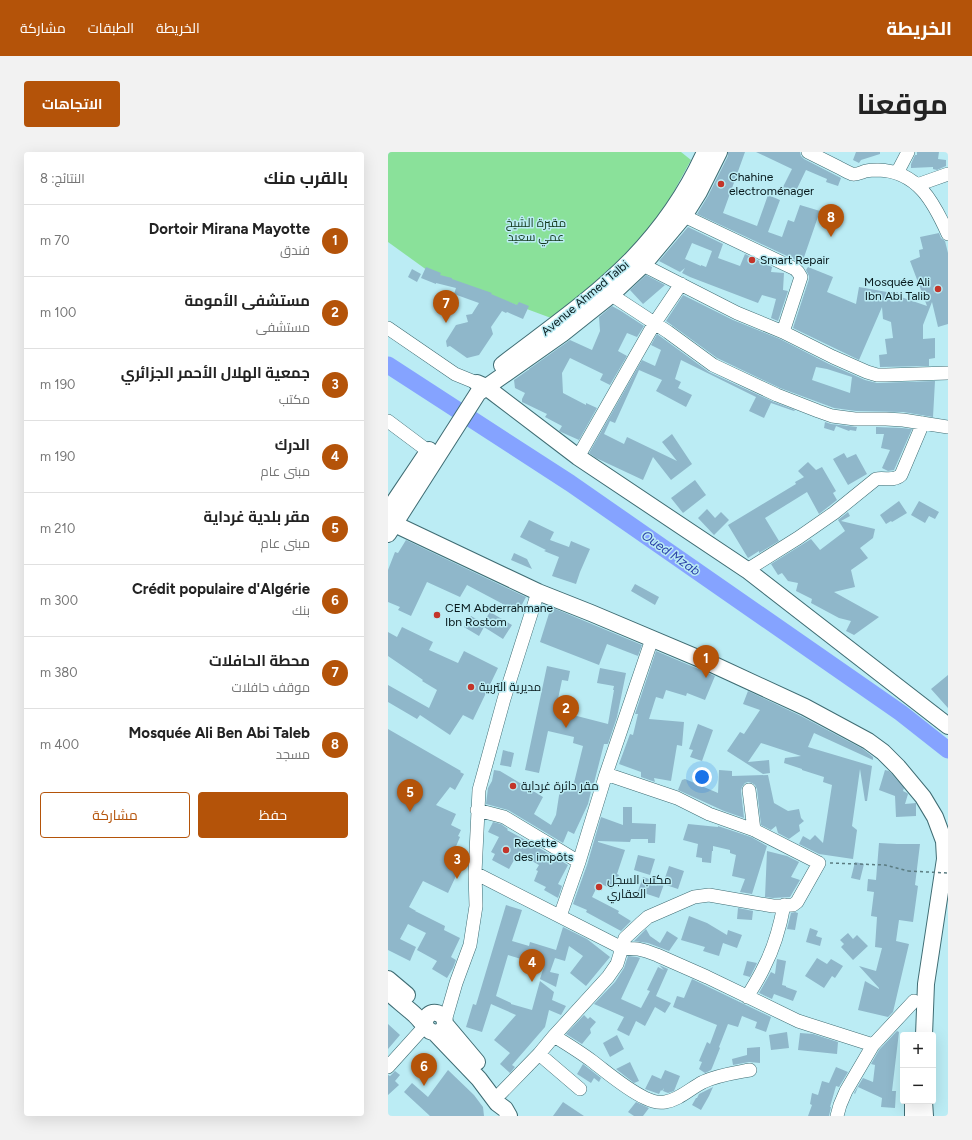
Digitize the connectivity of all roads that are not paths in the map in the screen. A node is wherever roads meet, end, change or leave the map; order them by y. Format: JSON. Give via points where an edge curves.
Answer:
{"nodes":[{"id":1,"x":705,"y":152,"type":"edge"},
{"id":2,"x":719,"y":152,"type":"edge"},
{"id":3,"x":808,"y":152,"type":"edge"},
{"id":4,"x":908,"y":152,"type":"edge"},
{"id":5,"x":897,"y":173,"type":"junction"},
{"id":6,"x":948,"y":174,"type":"edge"},
{"id":7,"x":918,"y":185,"type":"junction"},
{"id":8,"x":684,"y":216,"type":"junction"},
{"id":9,"x":948,"y":234,"type":"edge"},
{"id":10,"x":644,"y":265,"type":"junction"},
{"id":11,"x":681,"y":284,"type":"junction"},
{"id":12,"x":606,"y":292,"type":"junction"},
{"id":13,"x":654,"y":324,"type":"junction"},
{"id":14,"x":388,"y":328,"type":"edge"},
{"id":15,"x":783,"y":332,"type":"junction"},
{"id":16,"x":948,"y":373,"type":"edge"},
{"id":17,"x":478,"y":388,"type":"junction"},
{"id":18,"x":388,"y":421,"type":"edge"},
{"id":19,"x":923,"y":423,"type":"junction"},
{"id":20,"x":948,"y":427,"type":"edge"},
{"id":21,"x":433,"y":451,"type":"junction"},
{"id":22,"x":578,"y":456,"type":"junction"},
{"id":23,"x":390,"y":522,"type":"edge"},
{"id":24,"x":747,"y":570,"type":"junction"},
{"id":25,"x":538,"y":592,"type":"junction"},
{"id":26,"x":652,"y":639,"type":"junction"},
{"id":27,"x":948,"y":726,"type":"edge"},
{"id":28,"x":606,"y":774,"type":"junction"},
{"id":29,"x":750,"y":790,"type":"dead end"},
{"id":30,"x":477,"y":810,"type":"junction"},
{"id":31,"x":938,"y":826,"type":"junction"},
{"id":32,"x":754,"y":830,"type":"junction"},
{"id":33,"x":579,"y":862,"type":"junction"},
{"id":34,"x":475,"y":873,"type":"junction"},
{"id":35,"x":784,"y":906,"type":"junction"},
{"id":36,"x":560,"y":916,"type":"junction"},
{"id":37,"x":622,"y":948,"type":"junction"},
{"id":38,"x":388,"y":979,"type":"edge"},
{"id":39,"x":388,"y":992,"type":"edge"},
{"id":40,"x":747,"y":997,"type":"junction"},
{"id":41,"x":914,"y":1001,"type":"junction"},
{"id":42,"x":435,"y":1022,"type":"junction"},
{"id":43,"x":913,"y":1032,"type":"edge"},
{"id":44,"x":924,"y":1032,"type":"edge"},
{"id":45,"x":554,"y":1036,"type":"junction"},
{"id":46,"x":873,"y":1045,"type":"junction"},
{"id":47,"x":539,"y":1054,"type":"junction"},
{"id":48,"x":388,"y":1067,"type":"edge"},
{"id":49,"x":750,"y":1070,"type":"dead end"},
{"id":50,"x":580,"y":1089,"type":"dead end"},
{"id":51,"x":501,"y":1093,"type":"junction"},
{"id":52,"x":913,"y":1104,"type":"edge"},
{"id":53,"x":924,"y":1104,"type":"edge"},
{"id":54,"x":507,"y":1114,"type":"edge"},
{"id":55,"x":837,"y":1116,"type":"edge"},
{"id":56,"x":913,"y":1116,"type":"edge"},
{"id":57,"x":925,"y":1116,"type":"edge"}],
"edges":[{"from":1,"to":12,"type":"main road","name":"Avenue Ahmed Talbi","via":[[683,195],[658,230]]},
{"from":2,"to":8,"type":"main road"},
{"from":3,"to":5,"type":"street","via":[[852,174],[872,170]]},
{"from":4,"to":5,"type":"street"},
{"from":5,"to":7,"type":"street"},
{"from":6,"to":7,"type":"street"},
{"from":7,"to":9,"type":"street"},
{"from":8,"to":10,"type":"main road"},
{"from":8,"to":15,"type":"street","via":[[798,272],[801,277]]},
{"from":10,"to":11,"type":"street"},
{"from":10,"to":12,"type":"main road"},
{"from":11,"to":13,"type":"street"},
{"from":11,"to":15,"type":"street","via":[[737,313]]},
{"from":12,"to":13,"type":"street"},
{"from":12,"to":17,"type":"main road","name":"Avenue Ahmed Talbi"},
{"from":13,"to":19,"type":"street","via":[[713,365],[818,411],[855,419]]},
{"from":13,"to":22,"type":"street"},
{"from":14,"to":17,"type":"street"},
{"from":15,"to":16,"type":"street","via":[[871,374]]},
{"from":17,"to":21,"type":"main road","name":"Avenue Ahmed Talbi"},
{"from":17,"to":22,"type":"main road"},
{"from":18,"to":21,"type":"street"},
{"from":19,"to":20,"type":"street"},
{"from":19,"to":24,"type":"street","via":[[898,478],[876,479],[834,513]]},
{"from":21,"to":23,"type":"main road"},
{"from":22,"to":24,"type":"main road"},
{"from":23,"to":25,"type":"main road"},
{"from":24,"to":27,"type":"main road"},
{"from":25,"to":26,"type":"main road"},
{"from":25,"to":30,"type":"street","via":[[504,699],[479,790]]},
{"from":26,"to":28,"type":"street"},
{"from":26,"to":31,"type":"main road","via":[[805,707],[868,741],[898,767],[923,797]]},
{"from":28,"to":32,"type":"street","via":[[676,798],[708,814]]},
{"from":28,"to":33,"type":"street"},
{"from":29,"to":32,"type":"street"},
{"from":30,"to":33,"type":"street","via":[[504,817]]},
{"from":30,"to":34,"type":"street"},
{"from":31,"to":41,"type":"main road","via":[[930,902],[919,954]]},
{"from":31,"to":44,"type":"main road","via":[[944,841],[946,859],[926,984]]},
{"from":32,"to":35,"type":"street","via":[[819,863],[795,905]]},
{"from":33,"to":36,"type":"street"},
{"from":34,"to":36,"type":"street"},
{"from":34,"to":42,"type":"street","via":[[476,906],[470,945],[456,983]]},
{"from":35,"to":37,"type":"street","via":[[701,896],[648,917],[625,938]]},
{"from":35,"to":40,"type":"street","via":[[770,954]]},
{"from":36,"to":37,"type":"street"},
{"from":37,"to":40,"type":"street","via":[[638,949],[657,955]]},
{"from":37,"to":45,"type":"street","via":[[614,970]]},
{"from":38,"to":42,"type":"main road"},
{"from":39,"to":42,"type":"main road","via":[[411,1012]]},
{"from":40,"to":46,"type":"street","via":[[798,1021]]},
{"from":41,"to":43,"type":"main road"},
{"from":41,"to":46,"type":"street"},
{"from":42,"to":48,"type":"street"},
{"from":42,"to":51,"type":"main road","via":[[492,1080]]},
{"from":42,"to":54,"type":"main road"},
{"from":45,"to":47,"type":"street"},
{"from":45,"to":49,"type":"street","via":[[644,1098],[653,1101],[666,1102],[710,1079]]},
{"from":46,"to":55,"type":"street","via":[[846,1091]]},
{"from":47,"to":50,"type":"street"},
{"from":47,"to":51,"type":"street"},
{"from":51,"to":54,"type":"main road"},
{"from":52,"to":56,"type":"main road"},
{"from":53,"to":57,"type":"main road"}]}
